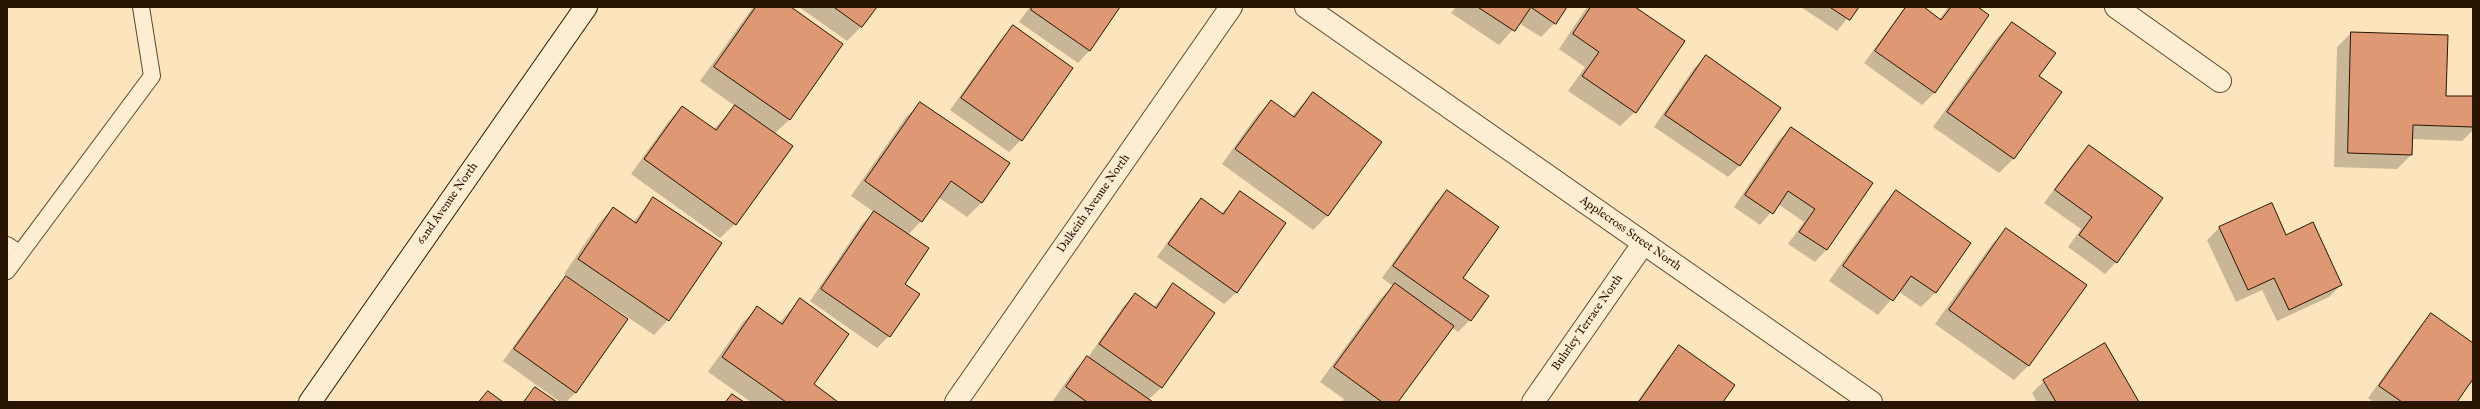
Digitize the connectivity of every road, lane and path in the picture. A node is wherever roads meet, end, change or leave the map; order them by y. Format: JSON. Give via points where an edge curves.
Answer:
{"nodes":[{"id":1,"x":141,"y":7,"type":"edge"},
{"id":2,"x":586,"y":7,"type":"edge"},
{"id":3,"x":1231,"y":7,"type":"edge"},
{"id":4,"x":1306,"y":7,"type":"edge"},
{"id":5,"x":2116,"y":7,"type":"edge"},
{"id":6,"x":2220,"y":81,"type":"dead end"},
{"id":7,"x":1643,"y":244,"type":"junction"},
{"id":8,"x":13,"y":249,"type":"edge"},
{"id":9,"x":7,"y":271,"type":"edge"},
{"id":10,"x":310,"y":402,"type":"edge"},
{"id":11,"x":956,"y":402,"type":"edge"},
{"id":12,"x":1533,"y":402,"type":"edge"},
{"id":13,"x":1870,"y":402,"type":"edge"}],
"edges":[{"from":1,"to":8,"type":"lane","via":[[152,76]]},
{"from":2,"to":10,"type":"street","name":"62nd Avenue North"},
{"from":3,"to":11,"type":"street","name":"Dalkeith Avenue North"},
{"from":4,"to":7,"type":"street","name":"Applecross Street North"},
{"from":5,"to":6,"type":"street"},
{"from":7,"to":12,"type":"street","name":"Buhrley Terrace North"},
{"from":7,"to":13,"type":"street","name":"Applecross Street North"},
{"from":8,"to":9,"type":"lane"}]}
